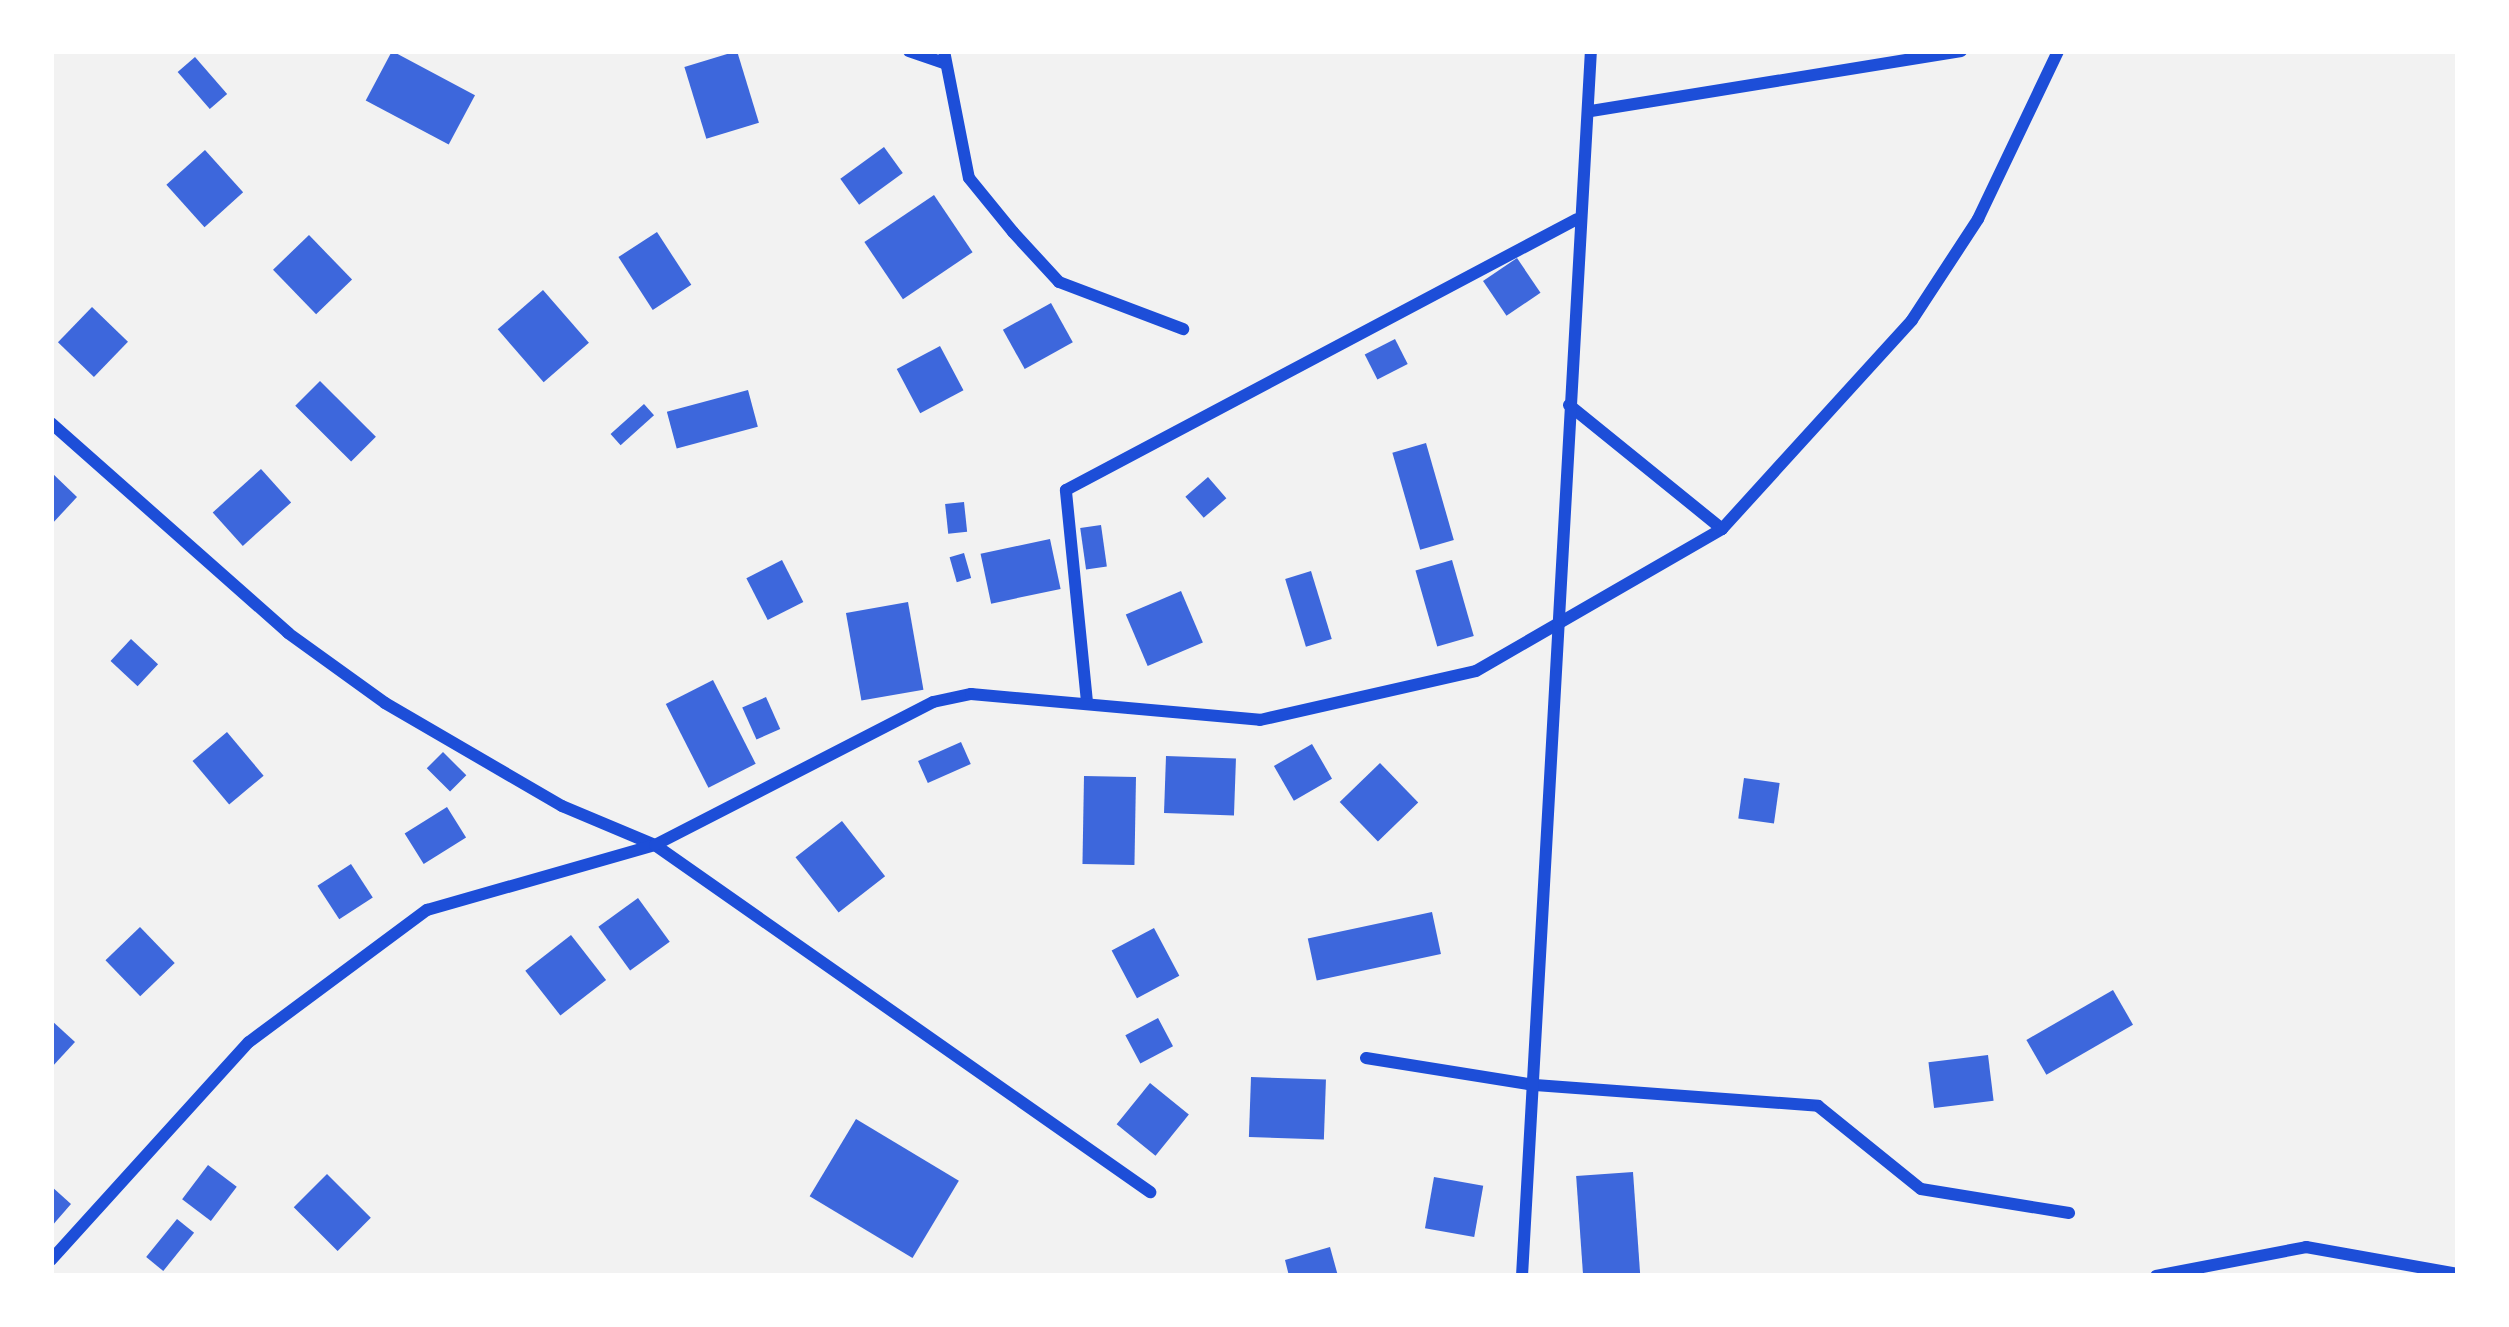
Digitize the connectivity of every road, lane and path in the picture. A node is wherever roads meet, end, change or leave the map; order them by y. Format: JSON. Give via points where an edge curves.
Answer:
{"nodes":[{"id":1,"x":909,"y":51,"type":"edge"},
{"id":2,"x":1591,"y":51,"type":"edge"},
{"id":3,"x":1961,"y":51,"type":"edge"},
{"id":4,"x":2058,"y":51,"type":"edge"},
{"id":5,"x":944,"y":57,"type":"edge"},
{"id":6,"x":1591,"y":111,"type":"junction"},
{"id":7,"x":1577,"y":219,"type":"junction"},
{"id":8,"x":1183,"y":329,"type":"dead end"},
{"id":9,"x":1568,"y":406,"type":"junction"},
{"id":10,"x":51,"y":423,"type":"edge"},
{"id":11,"x":1722,"y":529,"type":"junction"},
{"id":12,"x":1552,"y":632,"type":"junction"},
{"id":13,"x":1087,"y":702,"type":"junction"},
{"id":14,"x":655,"y":845,"type":"junction"},
{"id":15,"x":1366,"y":1058,"type":"dead end"},
{"id":16,"x":1535,"y":1085,"type":"junction"},
{"id":17,"x":1150,"y":1192,"type":"dead end"},
{"id":18,"x":2069,"y":1213,"type":"dead end"},
{"id":19,"x":51,"y":1261,"type":"edge"},
{"id":20,"x":2458,"y":1274,"type":"edge"},
{"id":21,"x":1522,"y":1276,"type":"edge"},
{"id":22,"x":2156,"y":1276,"type":"edge"}],
"edges":[{"from":1,"to":5,"type":"street"},
{"from":2,"to":6,"type":"street"},
{"from":3,"to":6,"type":"street"},
{"from":4,"to":11,"type":"street","via":[[1978,219],[1912,320],[1820,434]]},
{"from":5,"to":8,"type":"street","via":[[969,178],[1013,232],[1059,282]]},
{"from":6,"to":7,"type":"street"},
{"from":7,"to":9,"type":"street"},
{"from":7,"to":13,"type":"street","via":[[1066,490]]},
{"from":9,"to":11,"type":"street"},
{"from":9,"to":12,"type":"street"},
{"from":10,"to":14,"type":"street","via":[[288,633],[385,703],[562,806]]},
{"from":11,"to":12,"type":"street"},
{"from":12,"to":13,"type":"street","via":[[1476,671],[1355,706],[1260,720]]},
{"from":12,"to":16,"type":"street"},
{"from":13,"to":14,"type":"street","via":[[933,702]]},
{"from":14,"to":17,"type":"street"},
{"from":14,"to":19,"type":"street","via":[[487,887],[374,940],[249,1042]]},
{"from":15,"to":16,"type":"street"},
{"from":16,"to":18,"type":"street","via":[[1818,1106],[1921,1189]]},
{"from":16,"to":21,"type":"street"},
{"from":20,"to":22,"type":"street","via":[[2306,1247]]}]}
